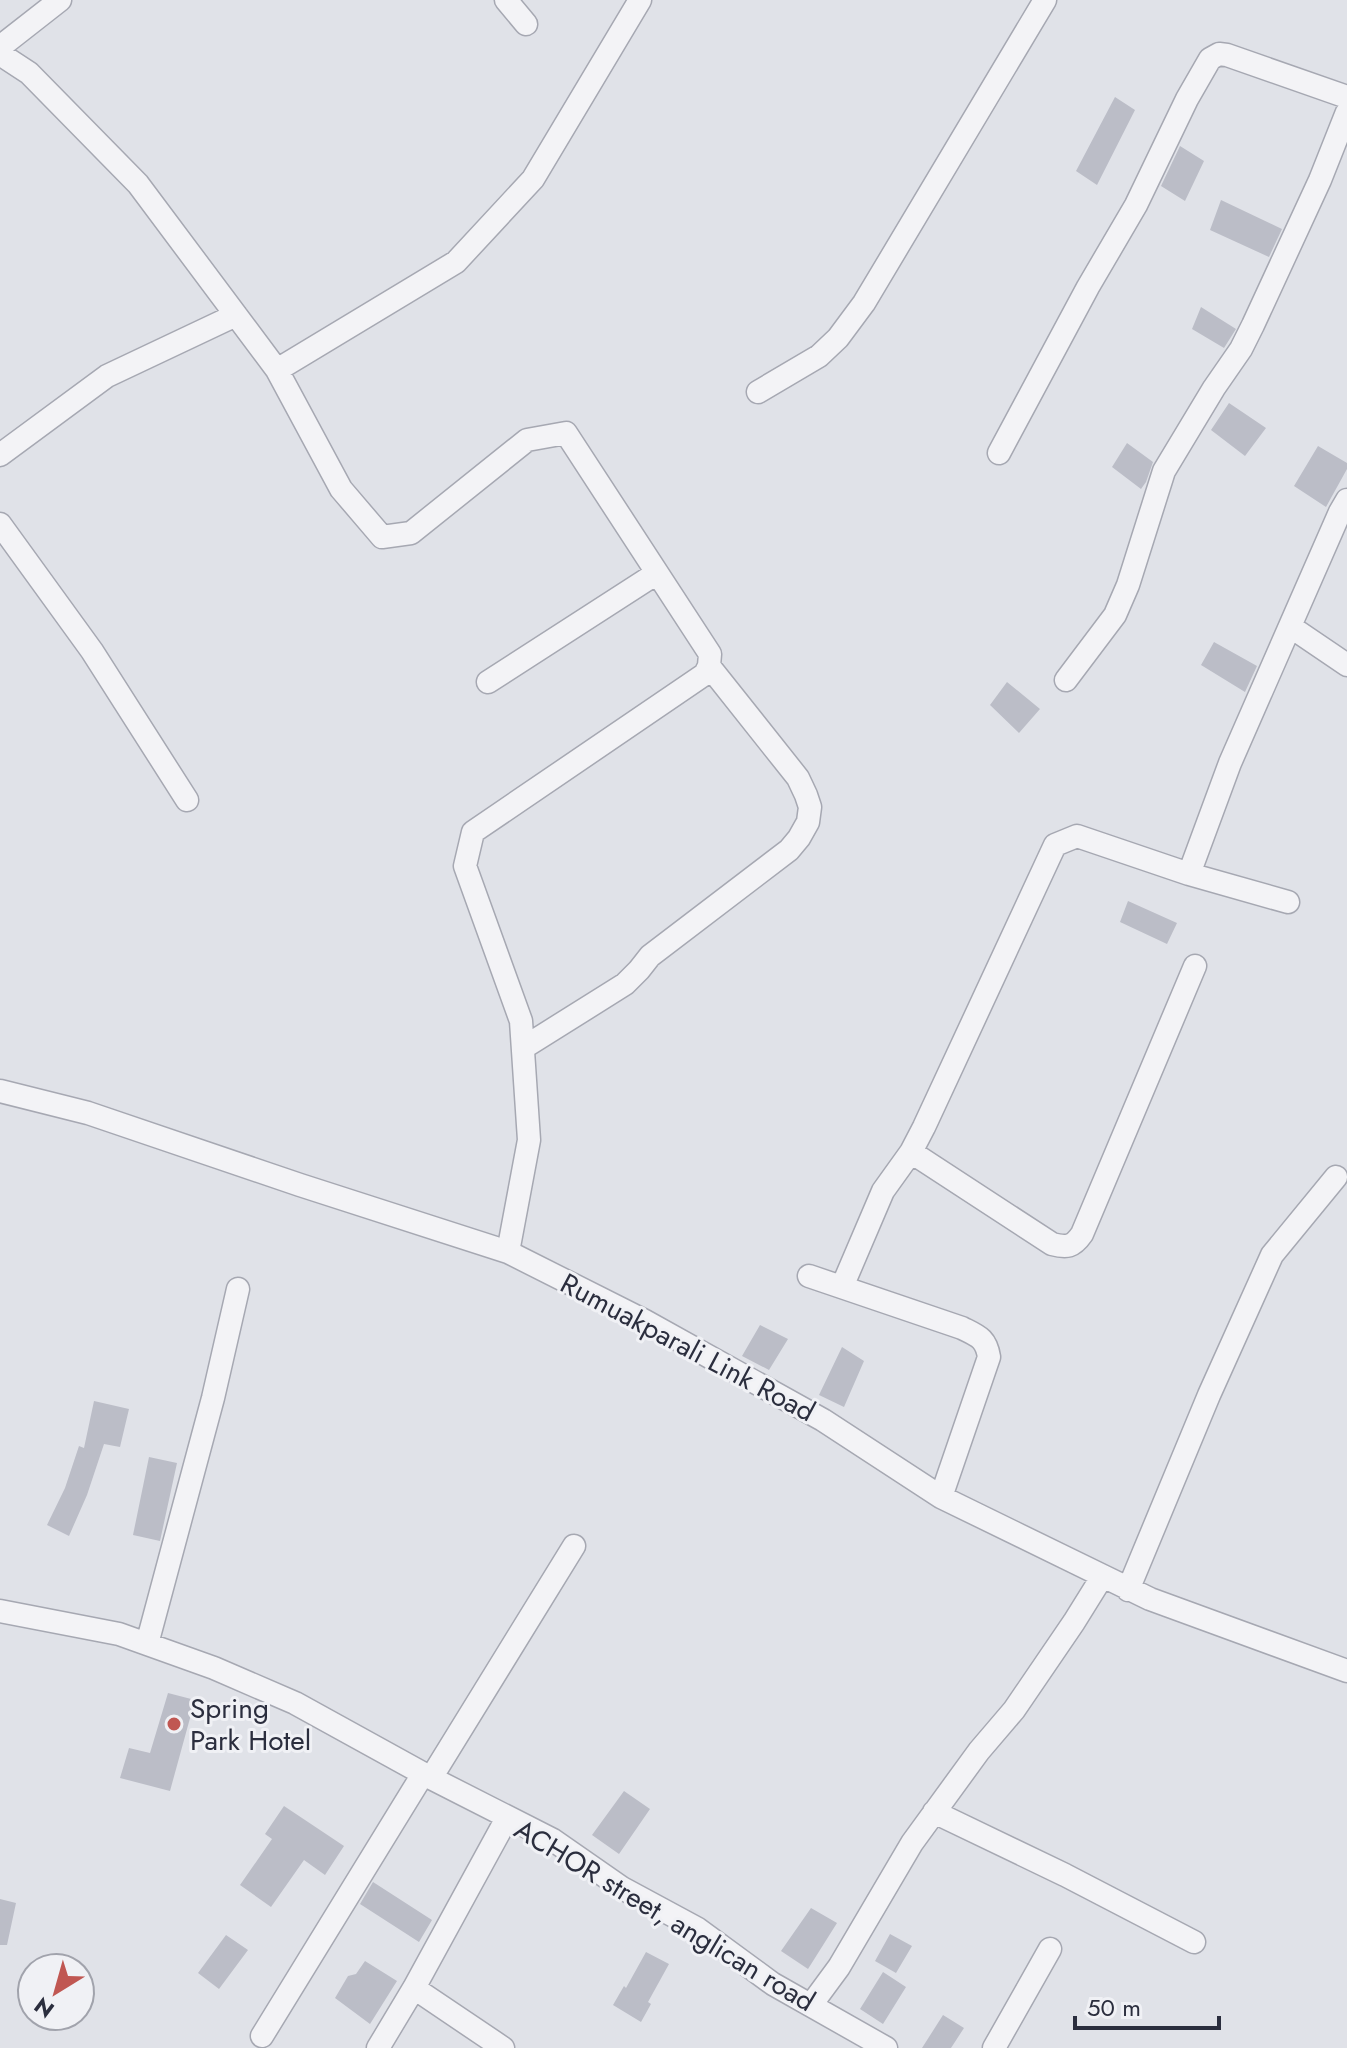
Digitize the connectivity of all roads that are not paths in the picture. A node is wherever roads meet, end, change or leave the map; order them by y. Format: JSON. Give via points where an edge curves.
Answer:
{"nodes":[{"id":1,"x":60,"y":0,"type":"edge"},
{"id":2,"x":506,"y":0,"type":"edge"},
{"id":3,"x":640,"y":0,"type":"edge"},
{"id":4,"x":1045,"y":0,"type":"edge"},
{"id":5,"x":526,"y":24,"type":"dead end"},
{"id":6,"x":0,"y":47,"type":"edge"},
{"id":7,"x":0,"y":54,"type":"edge"},
{"id":8,"x":1347,"y":97,"type":"edge"},
{"id":9,"x":1347,"y":112,"type":"edge"},
{"id":10,"x":236,"y":315,"type":"junction"},
{"id":11,"x":277,"y":370,"type":"junction"},
{"id":12,"x":758,"y":392,"type":"dead end"},
{"id":13,"x":999,"y":453,"type":"dead end"},
{"id":14,"x":0,"y":455,"type":"edge"},
{"id":15,"x":1347,"y":500,"type":"edge"},
{"id":16,"x":0,"y":524,"type":"edge"},
{"id":17,"x":657,"y":573,"type":"junction"},
{"id":18,"x":1291,"y":627,"type":"junction"},
{"id":19,"x":1347,"y":665,"type":"edge"},
{"id":20,"x":709,"y":666,"type":"junction"},
{"id":21,"x":1066,"y":680,"type":"dead end"},
{"id":22,"x":488,"y":682,"type":"dead end"},
{"id":23,"x":187,"y":800,"type":"dead end"},
{"id":24,"x":1189,"y":874,"type":"junction"},
{"id":25,"x":1288,"y":902,"type":"dead end"},
{"id":26,"x":1195,"y":966,"type":"dead end"},
{"id":27,"x":523,"y":1048,"type":"junction"},
{"id":28,"x":0,"y":1091,"type":"edge"},
{"id":29,"x":911,"y":1152,"type":"junction"},
{"id":30,"x":1336,"y":1177,"type":"dead end"},
{"id":31,"x":508,"y":1252,"type":"junction"},
{"id":32,"x":809,"y":1276,"type":"dead end"},
{"id":33,"x":842,"y":1287,"type":"junction"},
{"id":34,"x":238,"y":1289,"type":"dead end"},
{"id":35,"x":941,"y":1497,"type":"junction"},
{"id":36,"x":574,"y":1546,"type":"dead end"},
{"id":37,"x":1102,"y":1577,"type":"junction"},
{"id":38,"x":1128,"y":1590,"type":"junction"},
{"id":39,"x":0,"y":1611,"type":"edge"},
{"id":40,"x":147,"y":1644,"type":"junction"},
{"id":41,"x":1347,"y":1671,"type":"edge"},
{"id":42,"x":427,"y":1776,"type":"junction"},
{"id":43,"x":934,"y":1812,"type":"junction"},
{"id":44,"x":507,"y":1818,"type":"junction"},
{"id":45,"x":1194,"y":1942,"type":"dead end"},
{"id":46,"x":1050,"y":1949,"type":"dead end"},
{"id":47,"x":414,"y":1988,"type":"junction"},
{"id":48,"x":811,"y":2005,"type":"junction"},
{"id":49,"x":262,"y":2036,"type":"dead end"},
{"id":50,"x":378,"y":2048,"type":"edge"},
{"id":51,"x":503,"y":2048,"type":"edge"},
{"id":52,"x":886,"y":2048,"type":"edge"},
{"id":53,"x":994,"y":2048,"type":"edge"}],
"edges":[{"from":1,"to":6,"type":"street"},
{"from":2,"to":5,"type":"street"},
{"from":3,"to":11,"type":"street","via":[[533,179],[456,262]]},
{"from":4,"to":12,"type":"street","via":[[864,303],[819,356]]},
{"from":7,"to":10,"type":"street","via":[[29,73],[138,184]]},
{"from":8,"to":13,"type":"street","via":[[1227,55],[1210,59]]},
{"from":9,"to":21,"type":"street","via":[[1247,337],[1164,471],[1115,615]]},
{"from":10,"to":11,"type":"street"},
{"from":10,"to":14,"type":"street","via":[[107,376]]},
{"from":11,"to":17,"type":"street","via":[[341,489],[382,537],[411,533],[527,440],[566,433]]},
{"from":15,"to":18,"type":"street"},
{"from":16,"to":23,"type":"street","via":[[92,651]]},
{"from":17,"to":20,"type":"street","via":[[710,654]]},
{"from":17,"to":22,"type":"street"},
{"from":18,"to":19,"type":"street"},
{"from":18,"to":24,"type":"street","via":[[1230,763]]},
{"from":20,"to":27,"type":"street","via":[[705,674],[473,832],[465,866],[521,1021]]},
{"from":20,"to":27,"type":"street","via":[[798,778],[810,807],[808,822],[789,850],[650,956],[625,984]]},
{"from":24,"to":25,"type":"street"},
{"from":24,"to":29,"type":"street","via":[[1077,836],[1055,845]]},
{"from":26,"to":29,"type":"street","via":[[1075,1244],[1052,1244]]},
{"from":27,"to":31,"type":"street","via":[[529,1140]]},
{"from":28,"to":31,"type":"street","name":"Rumuakparali Link Road","via":[[88,1113]]},
{"from":29,"to":33,"type":"street","via":[[883,1191]]},
{"from":30,"to":38,"type":"street","via":[[1272,1255]]},
{"from":31,"to":35,"type":"street","name":"Rumuakparali Link Road","via":[[823,1420]]},
{"from":32,"to":33,"type":"street"},
{"from":33,"to":35,"type":"street","via":[[962,1328],[987,1345],[989,1357]]},
{"from":34,"to":40,"type":"street"},
{"from":35,"to":37,"type":"street","name":"Rumuakparali Link Road"},
{"from":36,"to":42,"type":"street"},
{"from":37,"to":38,"type":"street","name":"Rumuakparali Link Road"},
{"from":37,"to":43,"type":"street","via":[[1014,1710]]},
{"from":38,"to":41,"type":"street","name":"Rumuakparali Link Road"},
{"from":39,"to":40,"type":"street","name":"ACHOR street, anglican road"},
{"from":40,"to":42,"type":"street","name":"ACHOR street, anglican road","via":[[295,1703]]},
{"from":42,"to":44,"type":"street","name":"ACHOR street, anglican road"},
{"from":42,"to":49,"type":"street"},
{"from":43,"to":45,"type":"street"},
{"from":43,"to":48,"type":"street"},
{"from":44,"to":47,"type":"street"},
{"from":44,"to":48,"type":"street","name":"ACHOR street, anglican road","via":[[553,1840],[622,1888],[698,1929]]},
{"from":46,"to":53,"type":"street"},
{"from":47,"to":50,"type":"street"},
{"from":47,"to":51,"type":"street"},
{"from":48,"to":52,"type":"street","name":"ACHOR street, anglican road"}]}
